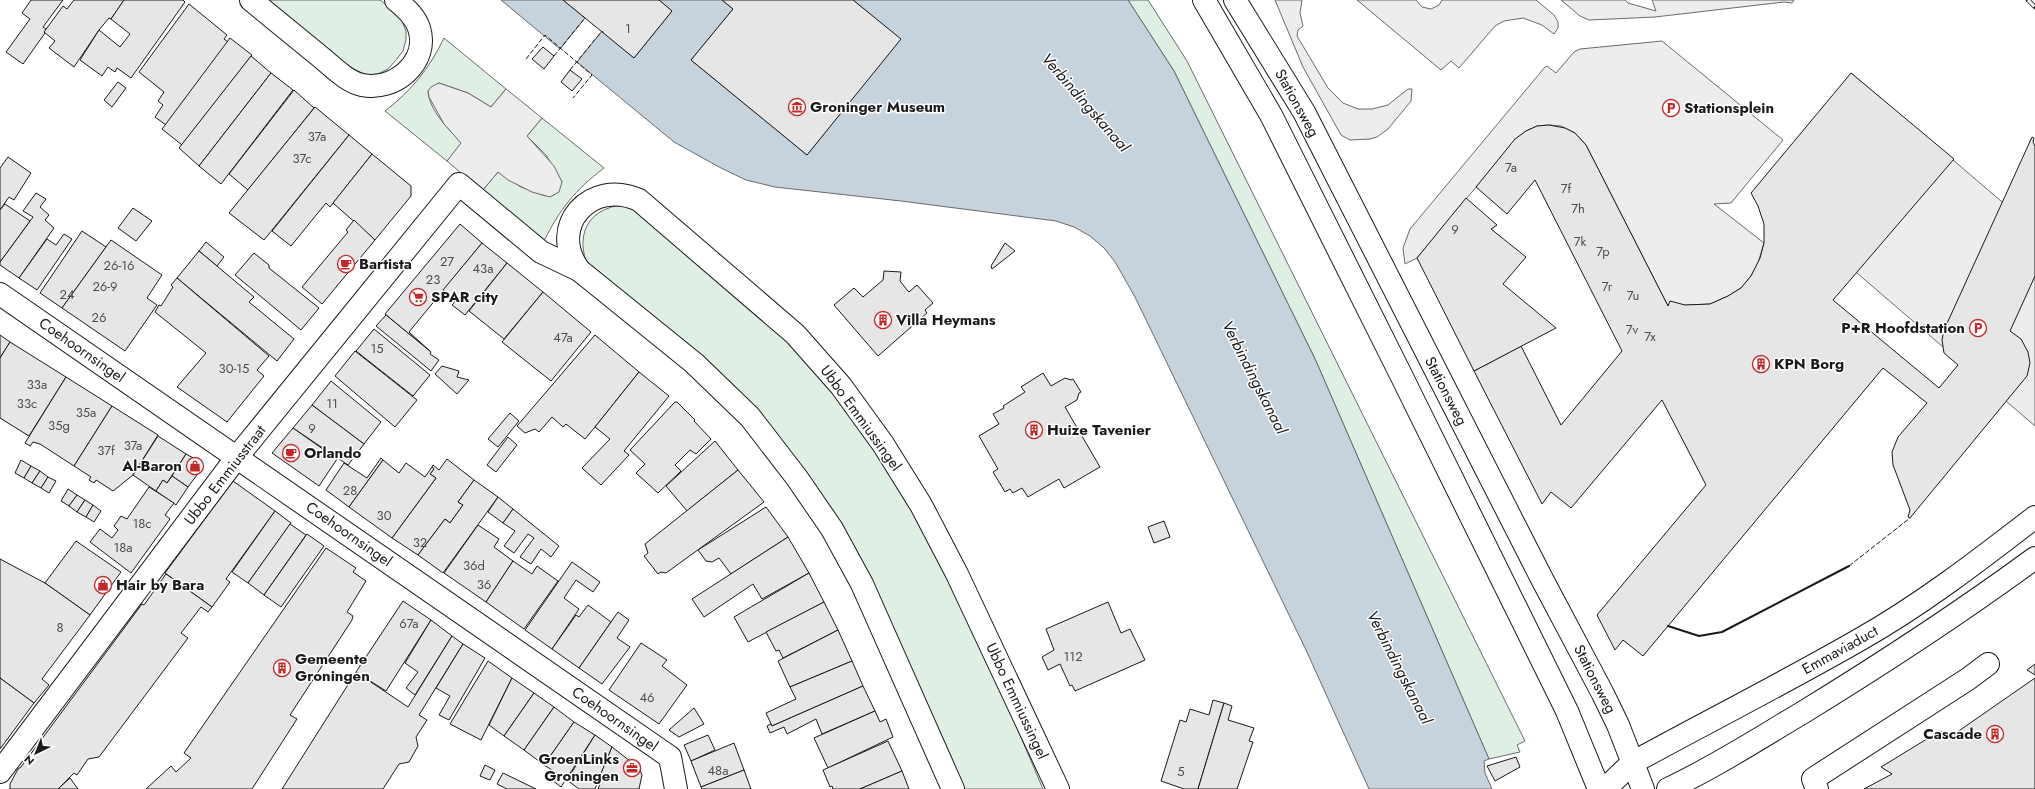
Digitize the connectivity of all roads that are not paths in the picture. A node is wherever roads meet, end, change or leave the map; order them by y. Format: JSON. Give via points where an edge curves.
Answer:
{"nodes":[{"id":1,"x":252,"y":0,"type":"edge"},
{"id":2,"x":396,"y":0,"type":"edge"},
{"id":3,"x":1204,"y":0,"type":"edge"},
{"id":4,"x":1235,"y":0,"type":"edge"},
{"id":5,"x":459,"y":184,"type":"joint"},
{"id":6,"x":579,"y":270,"type":"junction"},
{"id":7,"x":0,"y":294,"type":"edge"},
{"id":8,"x":237,"y":457,"type":"junction"},
{"id":9,"x":2035,"y":517,"type":"edge"},
{"id":10,"x":2035,"y":558,"type":"edge"},
{"id":11,"x":1988,"y":664,"type":"dead end"},
{"id":12,"x":1632,"y":762,"type":"junction"},
{"id":13,"x":0,"y":772,"type":"edge"},
{"id":14,"x":676,"y":789,"type":"edge"},
{"id":15,"x":953,"y":789,"type":"edge"},
{"id":16,"x":1058,"y":789,"type":"edge"},
{"id":17,"x":1599,"y":789,"type":"edge"},
{"id":18,"x":1605,"y":789,"type":"edge"},
{"id":19,"x":1643,"y":789,"type":"edge"},
{"id":20,"x":1668,"y":789,"type":"edge"},
{"id":21,"x":1817,"y":789,"type":"edge"}],
"edges":[{"from":1,"to":2,"type":"street","via":[[349,80],[372,87],[383,86],[402,77],[416,60],[419,50],[419,28],[410,13]]},
{"from":3,"to":17,"type":"street","name":"Stationsweg","via":[[1271,115],[1401,374],[1567,711]]},
{"from":4,"to":12,"type":"street","name":"Stationsweg","via":[[1304,112],[1603,694]]},
{"from":5,"to":6,"type":"street","name":"Ubbo Emmiussingel","via":[[541,252]]},
{"from":5,"to":8,"type":"street","name":"Ubbo Emmiusstraat"},
{"from":6,"to":15,"type":"street","name":"Ubbo Emmiussingel","via":[[694,363],[750,417],[797,478],[832,529],[862,584]]},
{"from":6,"to":16,"type":"street","name":"Ubbo Emmiussingel","via":[[568,252],[568,230],[572,220],[587,203],[598,197],[610,194],[630,196],[639,200],[795,334],[841,386],[883,444],[921,505],[957,574]]},
{"from":7,"to":8,"type":"street","name":"Coehoornsingel"},
{"from":8,"to":13,"type":"street","name":"Ubbo Emmiusstraat"},
{"from":8,"to":14,"type":"street","name":"Coehoornsingel","via":[[670,757]]},
{"from":9,"to":12,"type":"street","name":"Emmaviaduct","via":[[1963,573],[1859,640]]},
{"from":10,"to":20,"type":"street","name":"Emmaviaduct","via":[[1974,603],[1876,668],[1717,764]]},
{"from":11,"to":21,"type":"street","via":[[1813,779]]},
{"from":12,"to":18,"type":"street","name":"Emmaviaduct"},
{"from":12,"to":19,"type":"street","name":"Stationsweg"}]}
